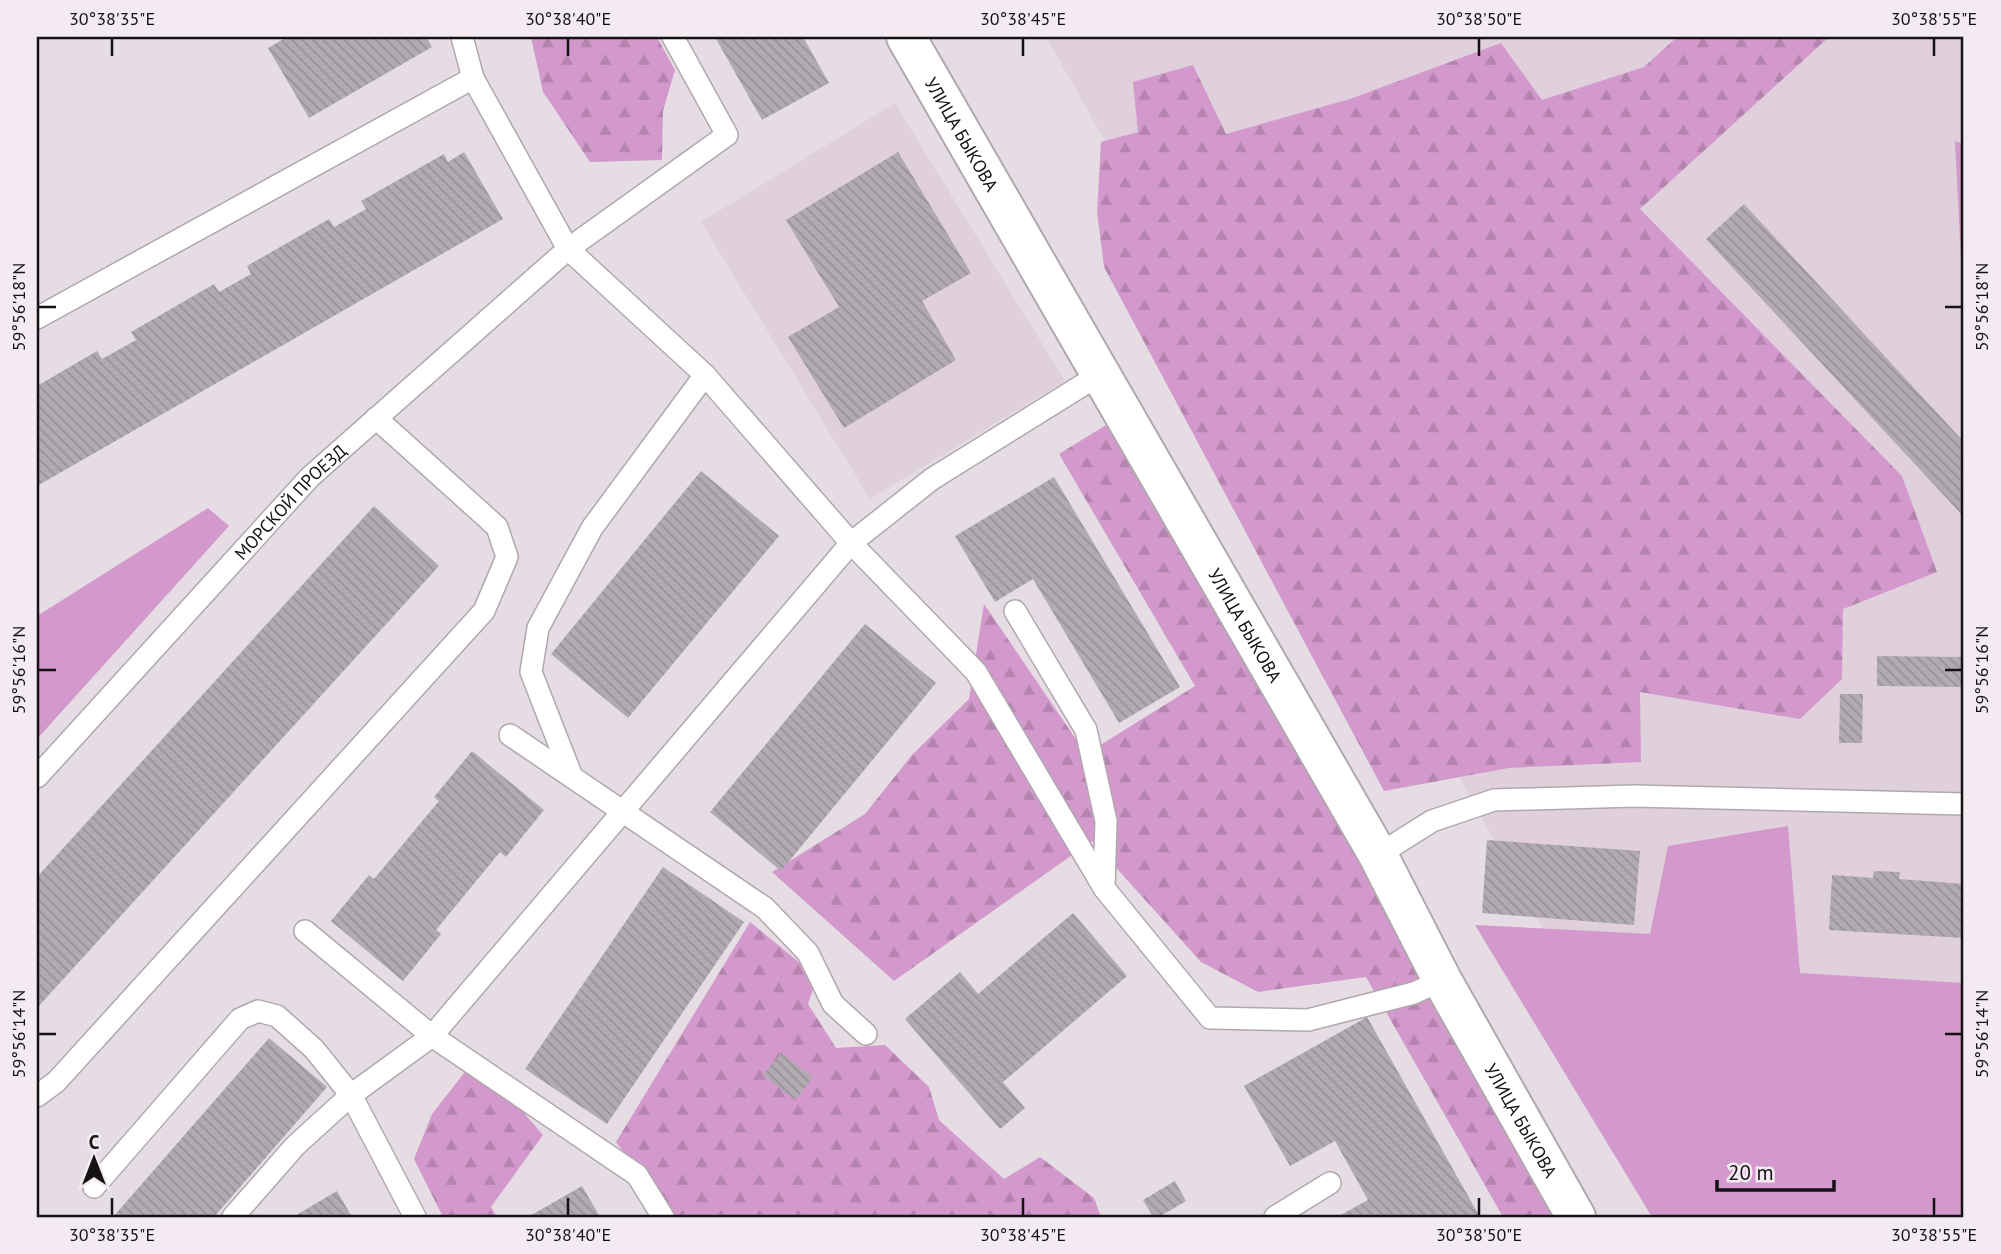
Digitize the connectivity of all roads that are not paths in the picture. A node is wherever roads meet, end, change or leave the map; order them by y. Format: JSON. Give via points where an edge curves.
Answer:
{"nodes":[{"id":1,"x":462,"y":37,"type":"edge"},
{"id":2,"x":673,"y":37,"type":"edge"},
{"id":3,"x":906,"y":37,"type":"edge"},
{"id":4,"x":473,"y":78,"type":"junction"},
{"id":5,"x":568,"y":249,"type":"junction"},
{"id":6,"x":37,"y":318,"type":"edge"},
{"id":7,"x":1102,"y":373,"type":"junction"},
{"id":8,"x":705,"y":375,"type":"junction"},
{"id":9,"x":376,"y":418,"type":"junction"},
{"id":10,"x":851,"y":543,"type":"junction"},
{"id":11,"x":1015,"y":611,"type":"dead end"},
{"id":12,"x":510,"y":735,"type":"dead end"},
{"id":13,"x":37,"y":777,"type":"edge"},
{"id":14,"x":572,"y":777,"type":"junction"},
{"id":15,"x":1964,"y":804,"type":"edge"},
{"id":16,"x":623,"y":811,"type":"junction"},
{"id":17,"x":1378,"y":855,"type":"junction"},
{"id":18,"x":1104,"y":888,"type":"junction"},
{"id":19,"x":305,"y":931,"type":"dead end"},
{"id":20,"x":1442,"y":980,"type":"junction"},
{"id":21,"x":866,"y":1034,"type":"dead end"},
{"id":22,"x":432,"y":1036,"type":"junction"},
{"id":23,"x":351,"y":1095,"type":"junction"},
{"id":24,"x":37,"y":1096,"type":"edge"},
{"id":25,"x":1330,"y":1183,"type":"dead end"},
{"id":26,"x":94,"y":1187,"type":"dead end"},
{"id":27,"x":233,"y":1217,"type":"edge"},
{"id":28,"x":415,"y":1217,"type":"edge"},
{"id":29,"x":663,"y":1217,"type":"edge"},
{"id":30,"x":1275,"y":1217,"type":"edge"},
{"id":31,"x":1576,"y":1217,"type":"edge"}],
"edges":[{"from":1,"to":4,"type":"lane"},
{"from":2,"to":5,"type":"lane","name":"МОРСКОЙ ПРОЕЗД","via":[[727,135]]},
{"from":3,"to":7,"type":"street","name":"УЛИЦА БЫКОВА"},
{"from":4,"to":5,"type":"lane"},
{"from":4,"to":6,"type":"lane"},
{"from":5,"to":8,"type":"lane"},
{"from":5,"to":9,"type":"lane","name":"МОРСКОЙ ПРОЕЗД"},
{"from":7,"to":10,"type":"lane","via":[[932,479]]},
{"from":7,"to":17,"type":"street","name":"УЛИЦА БЫКОВА"},
{"from":8,"to":10,"type":"lane"},
{"from":8,"to":14,"type":"lane","via":[[592,528],[538,628],[531,671]]},
{"from":9,"to":13,"type":"lane","name":"МОРСКОЙ ПРОЕЗД","via":[[310,477]]},
{"from":9,"to":24,"type":"lane","via":[[497,527],[507,557],[484,611],[56,1082]]},
{"from":10,"to":16,"type":"lane"},
{"from":10,"to":18,"type":"lane","via":[[976,671]]},
{"from":11,"to":18,"type":"lane","via":[[1086,730],[1106,821]]},
{"from":12,"to":14,"type":"lane"},
{"from":14,"to":16,"type":"lane"},
{"from":15,"to":17,"type":"lane","via":[[1634,796],[1494,800],[1432,821]]},
{"from":16,"to":21,"type":"lane","via":[[765,908],[808,953],[833,1004]]},
{"from":16,"to":22,"type":"lane"},
{"from":17,"to":20,"type":"street","name":"УЛИЦА БЫКОВА"},
{"from":18,"to":20,"type":"lane","via":[[1210,1018],[1308,1020],[1414,993]]},
{"from":19,"to":22,"type":"lane"},
{"from":20,"to":31,"type":"street","name":"УЛИЦА БЫКОВА"},
{"from":22,"to":23,"type":"lane"},
{"from":22,"to":29,"type":"lane","via":[[637,1175]]},
{"from":23,"to":26,"type":"lane","via":[[314,1049],[277,1016],[258,1011],[240,1019]]},
{"from":23,"to":27,"type":"lane","via":[[295,1146]]},
{"from":23,"to":28,"type":"lane"},
{"from":25,"to":30,"type":"lane"}]}
